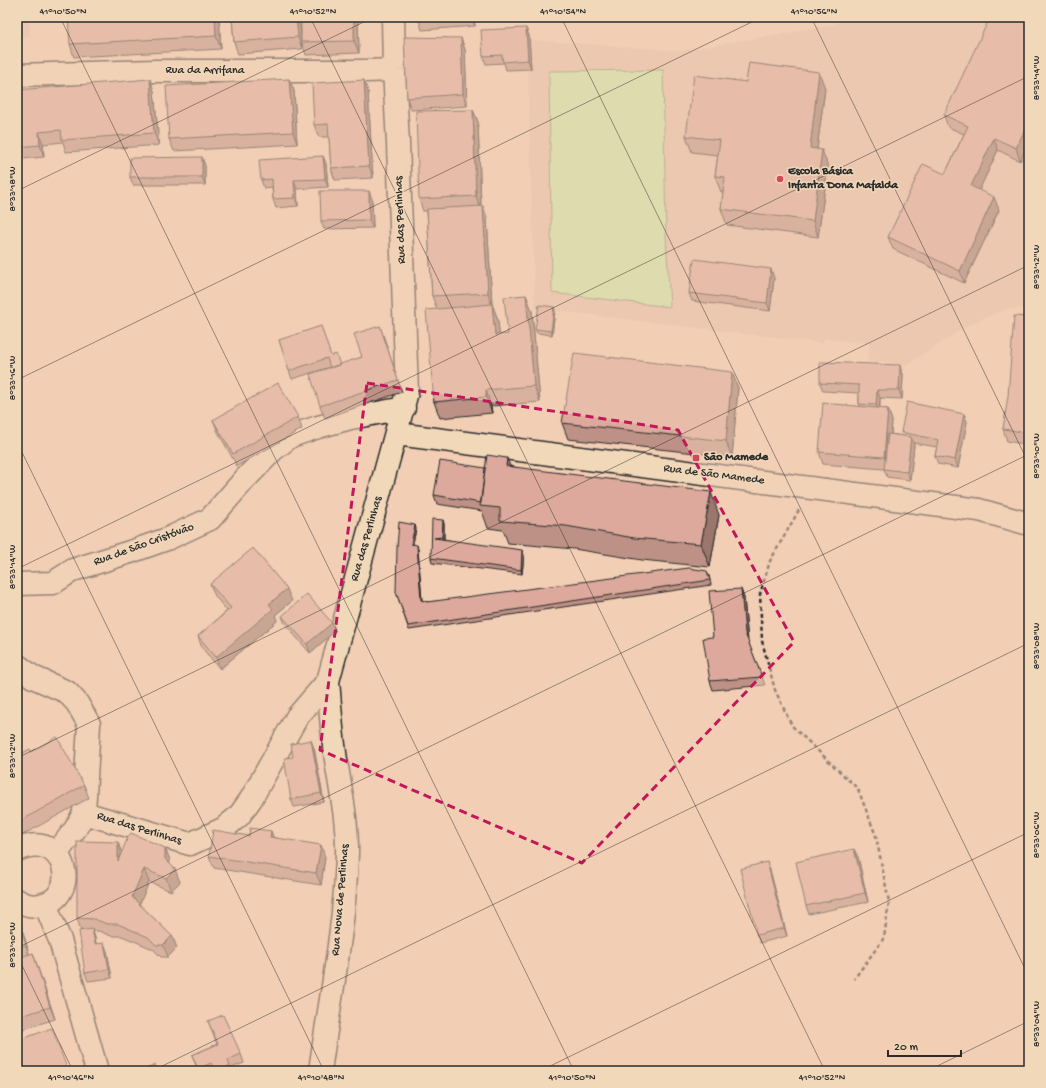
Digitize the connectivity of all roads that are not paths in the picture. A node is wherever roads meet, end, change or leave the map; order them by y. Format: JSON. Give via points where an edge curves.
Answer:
{"nodes":[{"id":1,"x":393,"y":17,"type":"edge"},
{"id":2,"x":394,"y":70,"type":"junction"},
{"id":3,"x":17,"y":75,"type":"edge"},
{"id":4,"x":404,"y":408,"type":"junction"},
{"id":5,"x":397,"y":434,"type":"junction"},
{"id":6,"x":1029,"y":524,"type":"edge"},
{"id":7,"x":17,"y":584,"type":"edge"},
{"id":8,"x":17,"y":665,"type":"edge"},
{"id":9,"x":328,"y":681,"type":"junction"},
{"id":10,"x":84,"y":813,"type":"junction"},
{"id":11,"x":17,"y":850,"type":"edge"},
{"id":12,"x":56,"y":854,"type":"junction"},
{"id":13,"x":17,"y":900,"type":"edge"},
{"id":14,"x":45,"y":904,"type":"junction"},
{"id":15,"x":97,"y":1071,"type":"edge"},
{"id":16,"x":320,"y":1071,"type":"edge"}],
"edges":[{"from":1,"to":2,"type":"street","name":"Rua das Perlinhas"},
{"from":2,"to":3,"type":"street","name":"Rua da Arrifana","via":[[156,71]]},
{"from":2,"to":4,"type":"street","name":"Rua das Perlinhas","via":[[407,384]]},
{"from":4,"to":5,"type":"street","name":"Rua das Perlinhas"},
{"from":4,"to":7,"type":"street","name":"Rua de São Cristóvão","via":[[351,418],[292,436],[273,450],[250,473],[210,519],[134,551],[73,570],[53,583]]},
{"from":5,"to":6,"type":"street","name":"Rua de São Mamede","via":[[980,510]]},
{"from":5,"to":9,"type":"street","name":"Rua das Perlinhas"},
{"from":8,"to":10,"type":"street","via":[[33,677],[67,692],[77,703],[89,724]]},
{"from":9,"to":10,"type":"street","name":"Rua das Perlinhas","via":[[296,717],[247,805],[239,816],[223,829],[190,844]]},
{"from":9,"to":16,"type":"street","name":"Rua Nova de Perlinhas","via":[[334,744],[344,805],[347,852],[344,900]]},
{"from":10,"to":12,"type":"street","name":"Rua das Perlinhas"},
{"from":11,"to":12,"type":"street","via":[[37,845]]},
{"from":12,"to":14,"type":"street","via":[[63,863],[64,884],[59,894]]},
{"from":13,"to":14,"type":"street","via":[[34,906]]},
{"from":14,"to":15,"type":"street","via":[[60,940]]}]}
